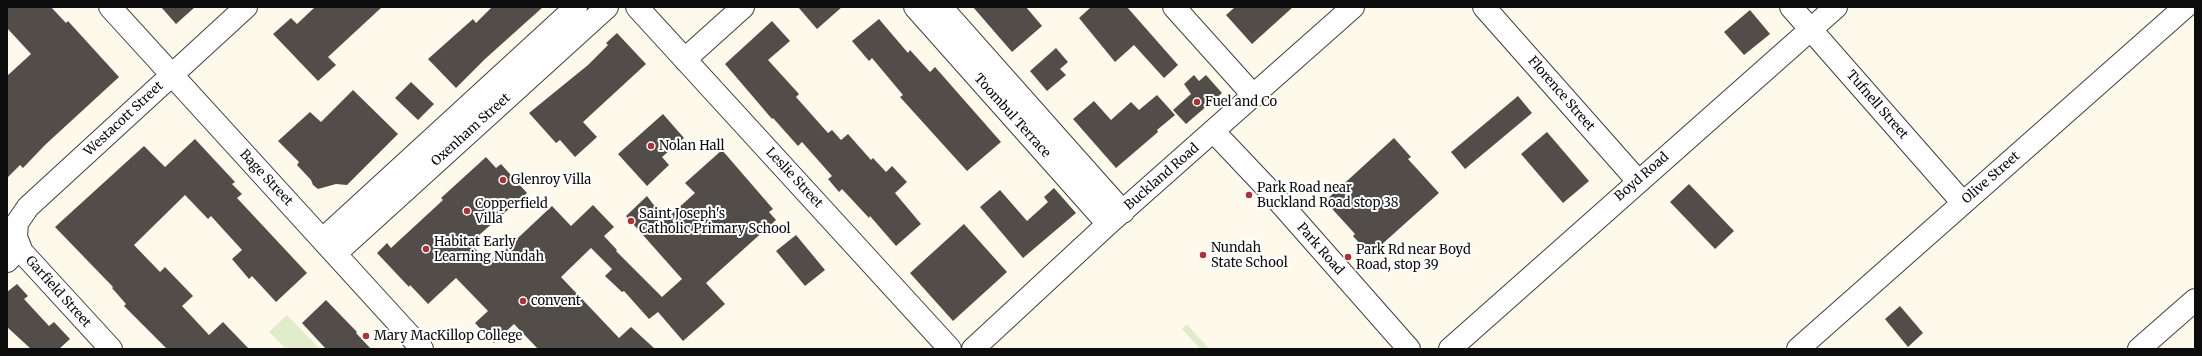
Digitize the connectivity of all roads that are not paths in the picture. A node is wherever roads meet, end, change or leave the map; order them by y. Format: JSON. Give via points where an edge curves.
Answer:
{"nodes":[{"id":1,"x":110,"y":7,"type":"edge"},
{"id":2,"x":246,"y":7,"type":"edge"},
{"id":3,"x":576,"y":7,"type":"edge"},
{"id":4,"x":607,"y":7,"type":"edge"},
{"id":5,"x":638,"y":7,"type":"edge"},
{"id":6,"x":742,"y":7,"type":"edge"},
{"id":7,"x":915,"y":7,"type":"edge"},
{"id":8,"x":941,"y":7,"type":"edge"},
{"id":9,"x":1174,"y":7,"type":"edge"},
{"id":10,"x":1353,"y":7,"type":"edge"},
{"id":11,"x":1484,"y":7,"type":"edge"},
{"id":12,"x":1791,"y":7,"type":"edge"},
{"id":13,"x":1836,"y":7,"type":"edge"},
{"id":14,"x":2185,"y":7,"type":"edge"},
{"id":15,"x":1811,"y":30,"type":"junction"},
{"id":16,"x":686,"y":61,"type":"junction"},
{"id":17,"x":172,"y":75,"type":"junction"},
{"id":18,"x":1254,"y":96,"type":"junction"},
{"id":19,"x":1214,"y":132,"type":"junction"},
{"id":20,"x":1638,"y":181,"type":"junction"},
{"id":21,"x":1963,"y":203,"type":"junction"},
{"id":22,"x":1116,"y":218,"type":"junction"},
{"id":23,"x":12,"y":242,"type":"edge"},
{"id":24,"x":329,"y":246,"type":"junction"},
{"id":25,"x":2195,"y":300,"type":"edge"},
{"id":26,"x":111,"y":349,"type":"edge"},
{"id":27,"x":422,"y":349,"type":"edge"},
{"id":28,"x":950,"y":349,"type":"edge"},
{"id":29,"x":973,"y":349,"type":"edge"},
{"id":30,"x":1409,"y":349,"type":"edge"},
{"id":31,"x":1450,"y":349,"type":"edge"},
{"id":32,"x":1798,"y":349,"type":"edge"},
{"id":33,"x":2139,"y":349,"type":"edge"}],
"edges":[{"from":1,"to":17,"type":"street","name":"Bage Street"},
{"from":2,"to":17,"type":"street","name":"Westacott Street"},
{"from":3,"to":24,"type":"street","name":"Oxenham Street"},
{"from":4,"to":24,"type":"street","name":"Oxenham Street"},
{"from":5,"to":16,"type":"street","name":"Leslie Street"},
{"from":6,"to":16,"type":"street"},
{"from":7,"to":22,"type":"street","name":"Toombul Terrace"},
{"from":8,"to":22,"type":"street","name":"Toombul Terrace"},
{"from":9,"to":18,"type":"street"},
{"from":10,"to":18,"type":"street","name":"Buckland Road"},
{"from":11,"to":20,"type":"street","name":"Florence Street"},
{"from":12,"to":15,"type":"street","name":"Tufnell Street"},
{"from":13,"to":15,"type":"street","name":"Boyd Road"},
{"from":14,"to":21,"type":"street","name":"Olive Street"},
{"from":15,"to":20,"type":"street","name":"Boyd Road"},
{"from":15,"to":21,"type":"street","name":"Tufnell Street"},
{"from":16,"to":28,"type":"street","name":"Leslie Street"},
{"from":17,"to":23,"type":"street","name":"Westacott Street","via":[[23,212]]},
{"from":17,"to":24,"type":"street","name":"Bage Street"},
{"from":18,"to":19,"type":"street","name":"Buckland Road"},
{"from":19,"to":22,"type":"street","name":"Buckland Road"},
{"from":19,"to":30,"type":"street","name":"Park Road","via":[[1268,189]]},
{"from":20,"to":31,"type":"street","name":"Boyd Road"},
{"from":21,"to":32,"type":"street","name":"Olive Street"},
{"from":22,"to":29,"type":"street","name":"Buckland Road"},
{"from":23,"to":26,"type":"street","name":"Garfield Street"},
{"from":24,"to":27,"type":"street","name":"Bage Street"},
{"from":25,"to":33,"type":"street"}]}
